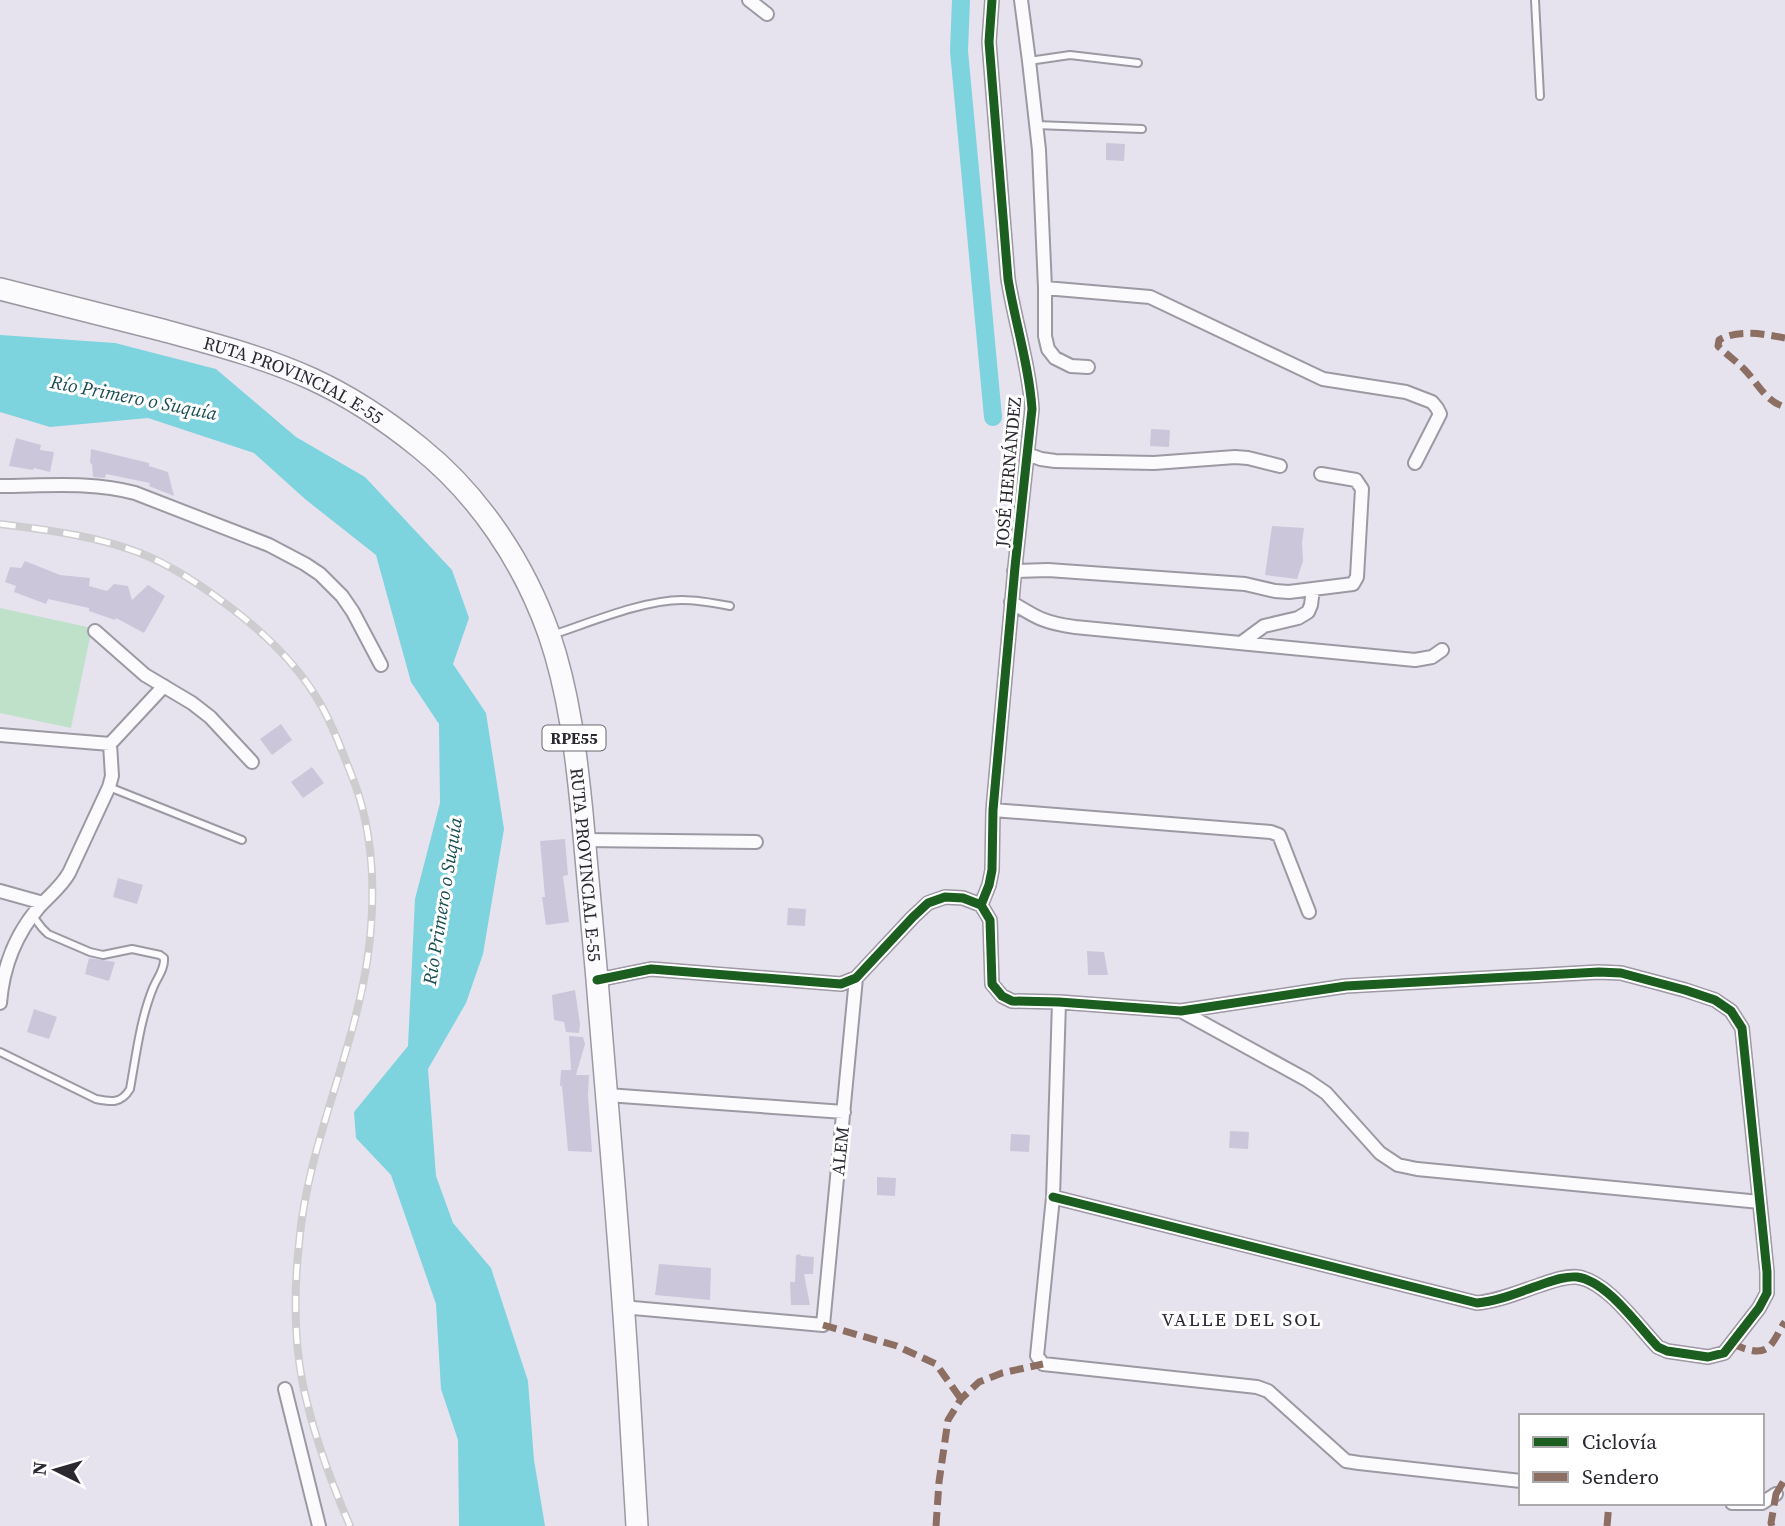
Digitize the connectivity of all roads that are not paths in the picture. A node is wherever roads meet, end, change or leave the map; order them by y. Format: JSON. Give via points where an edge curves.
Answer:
{"nodes":[{"id":1,"x":749,"y":0,"type":"edge"},
{"id":2,"x":992,"y":0,"type":"edge"},
{"id":3,"x":1021,"y":0,"type":"edge"},
{"id":4,"x":1535,"y":0,"type":"edge"},
{"id":5,"x":767,"y":14,"type":"dead end"},
{"id":6,"x":1030,"y":61,"type":"junction"},
{"id":7,"x":1138,"y":63,"type":"dead end"},
{"id":8,"x":1539,"y":96,"type":"dead end"},
{"id":9,"x":1037,"y":125,"type":"junction"},
{"id":10,"x":1142,"y":129,"type":"dead end"},
{"id":11,"x":1045,"y":288,"type":"junction"},
{"id":12,"x":0,"y":289,"type":"edge"},
{"id":13,"x":1088,"y":367,"type":"dead end"},
{"id":14,"x":1027,"y":453,"type":"junction"},
{"id":15,"x":1415,"y":463,"type":"dead end"},
{"id":16,"x":1280,"y":466,"type":"dead end"},
{"id":17,"x":1321,"y":474,"type":"dead end"},
{"id":18,"x":0,"y":486,"type":"edge"},
{"id":19,"x":1014,"y":571,"type":"junction"},
{"id":20,"x":1313,"y":589,"type":"junction"},
{"id":21,"x":1011,"y":602,"type":"junction"},
{"id":22,"x":730,"y":606,"type":"dead end"},
{"id":23,"x":95,"y":631,"type":"dead end"},
{"id":24,"x":550,"y":635,"type":"junction"},
{"id":25,"x":1241,"y":643,"type":"junction"},
{"id":26,"x":1442,"y":650,"type":"dead end"},
{"id":27,"x":381,"y":665,"type":"dead end"},
{"id":28,"x":164,"y":686,"type":"junction"},
{"id":29,"x":0,"y":735,"type":"edge"},
{"id":30,"x":110,"y":744,"type":"junction"},
{"id":31,"x":252,"y":762,"type":"dead end"},
{"id":32,"x":109,"y":787,"type":"junction"},
{"id":33,"x":993,"y":810,"type":"junction"},
{"id":34,"x":585,"y":840,"type":"junction"},
{"id":35,"x":242,"y":841,"type":"dead end"},
{"id":36,"x":756,"y":842,"type":"dead end"},
{"id":37,"x":0,"y":891,"type":"edge"},
{"id":38,"x":43,"y":903,"type":"junction"},
{"id":39,"x":981,"y":905,"type":"junction"},
{"id":40,"x":1308,"y":912,"type":"dead end"},
{"id":41,"x":32,"y":915,"type":"junction"},
{"id":42,"x":856,"y":978,"type":"junction"},
{"id":43,"x":597,"y":980,"type":"junction"},
{"id":44,"x":1059,"y":1002,"type":"junction"},
{"id":45,"x":0,"y":1003,"type":"edge"},
{"id":46,"x":1181,"y":1011,"type":"junction"},
{"id":47,"x":0,"y":1052,"type":"edge"},
{"id":48,"x":607,"y":1096,"type":"junction"},
{"id":49,"x":844,"y":1112,"type":"junction"},
{"id":50,"x":1053,"y":1197,"type":"junction"},
{"id":51,"x":1760,"y":1202,"type":"junction"},
{"id":52,"x":622,"y":1307,"type":"junction"},
{"id":53,"x":285,"y":1389,"type":"dead end"},
{"id":54,"x":1519,"y":1481,"type":"edge"},
{"id":55,"x":1776,"y":1494,"type":"dead end"},
{"id":56,"x":1764,"y":1502,"type":"edge"},
{"id":57,"x":319,"y":1526,"type":"edge"},
{"id":58,"x":636,"y":1526,"type":"edge"}],
"edges":[{"from":1,"to":5,"type":"street"},
{"from":2,"to":14,"type":"street","name":"JOSÉ HERNÁNDEZ","via":[[989,42],[1009,278],[1031,387]]},
{"from":3,"to":6,"type":"street"},
{"from":4,"to":8,"type":"lane"},
{"from":6,"to":7,"type":"lane","via":[[1070,55]]},
{"from":6,"to":9,"type":"street"},
{"from":9,"to":10,"type":"lane"},
{"from":9,"to":11,"type":"street"},
{"from":11,"to":13,"type":"street","via":[[1048,349],[1062,362]]},
{"from":11,"to":15,"type":"street","via":[[1150,297],[1323,379],[1375,386],[1432,402],[1440,414]]},
{"from":12,"to":24,"type":"main road","name":"RUTA PROVINCIAL E-55","number":"RPE55","via":[[239,351],[316,381],[368,410],[466,491],[515,561]]},
{"from":14,"to":16,"type":"street","via":[[1055,461],[1142,463],[1235,457]]},
{"from":14,"to":19,"type":"street","name":"JOSÉ HERNÁNDEZ"},
{"from":17,"to":20,"type":"street","via":[[1356,480],[1362,489],[1357,577],[1353,584]]},
{"from":18,"to":27,"type":"street","via":[[122,489],[286,553],[320,574],[342,596]]},
{"from":19,"to":20,"type":"street","via":[[1245,584],[1289,592]]},
{"from":19,"to":21,"type":"street","name":"JOSÉ HERNÁNDEZ"},
{"from":20,"to":25,"type":"street","via":[[1308,612],[1264,626]]},
{"from":21,"to":25,"type":"street","via":[[1039,620],[1055,624]]},
{"from":21,"to":33,"type":"street","name":"JOSÉ HERNÁNDEZ"},
{"from":22,"to":24,"type":"lane","via":[[679,600],[646,605]]},
{"from":23,"to":28,"type":"street"},
{"from":24,"to":34,"type":"main road","name":"RUTA PROVINCIAL E-55","number":"RPE55","via":[[572,723]]},
{"from":25,"to":26,"type":"street","via":[[1415,660]]},
{"from":28,"to":30,"type":"street"},
{"from":28,"to":31,"type":"street","via":[[209,717]]},
{"from":29,"to":30,"type":"street"},
{"from":30,"to":32,"type":"street"},
{"from":32,"to":35,"type":"lane"},
{"from":32,"to":38,"type":"street","via":[[69,873]]},
{"from":33,"to":39,"type":"street","name":"JOSÉ HERNÁNDEZ","via":[[992,870]]},
{"from":33,"to":40,"type":"street","via":[[1271,832],[1279,835]]},
{"from":34,"to":36,"type":"street"},
{"from":34,"to":43,"type":"main road","name":"RUTA PROVINCIAL E-55","number":"RPE55"},
{"from":37,"to":38,"type":"street"},
{"from":38,"to":41,"type":"street"},
{"from":39,"to":42,"type":"street","via":[[945,897],[928,904]]},
{"from":39,"to":44,"type":"street","via":[[990,920],[992,984],[1012,1001]]},
{"from":41,"to":45,"type":"street","via":[[10,951]]},
{"from":41,"to":47,"type":"lane","via":[[48,934],[90,952],[103,955],[132,950],[160,955],[165,964],[145,1010],[130,1089],[120,1101],[96,1099]]},
{"from":42,"to":43,"type":"street","via":[[827,984],[651,969]]},
{"from":42,"to":49,"type":"street","name":"ALEM"},
{"from":43,"to":48,"type":"main road","name":"RUTA PROVINCIAL E-55","number":"RPE55"},
{"from":44,"to":46,"type":"street"},
{"from":44,"to":50,"type":"street"},
{"from":46,"to":51,"type":"street","via":[[1326,1093],[1380,1153],[1398,1165]]},
{"from":46,"to":51,"type":"street","via":[[1346,986],[1574,972],[1621,973],[1685,990],[1715,1000],[1742,1028]]},
{"from":48,"to":49,"type":"street"},
{"from":48,"to":52,"type":"main road","name":"RUTA PROVINCIAL E-55","number":"RPE55"},
{"from":49,"to":52,"type":"street","name":"ALEM","via":[[823,1325]]},
{"from":50,"to":51,"type":"street","via":[[1477,1303],[1558,1279],[1592,1281],[1605,1289],[1658,1347],[1708,1357],[1724,1353],[1767,1293]]},
{"from":50,"to":54,"type":"street","via":[[1037,1356],[1043,1364],[1257,1387],[1268,1391],[1346,1461]]},
{"from":52,"to":58,"type":"main road","name":"RUTA PROVINCIAL E-55","number":"RPE55"},
{"from":53,"to":57,"type":"street"},
{"from":55,"to":56,"type":"street"}]}
